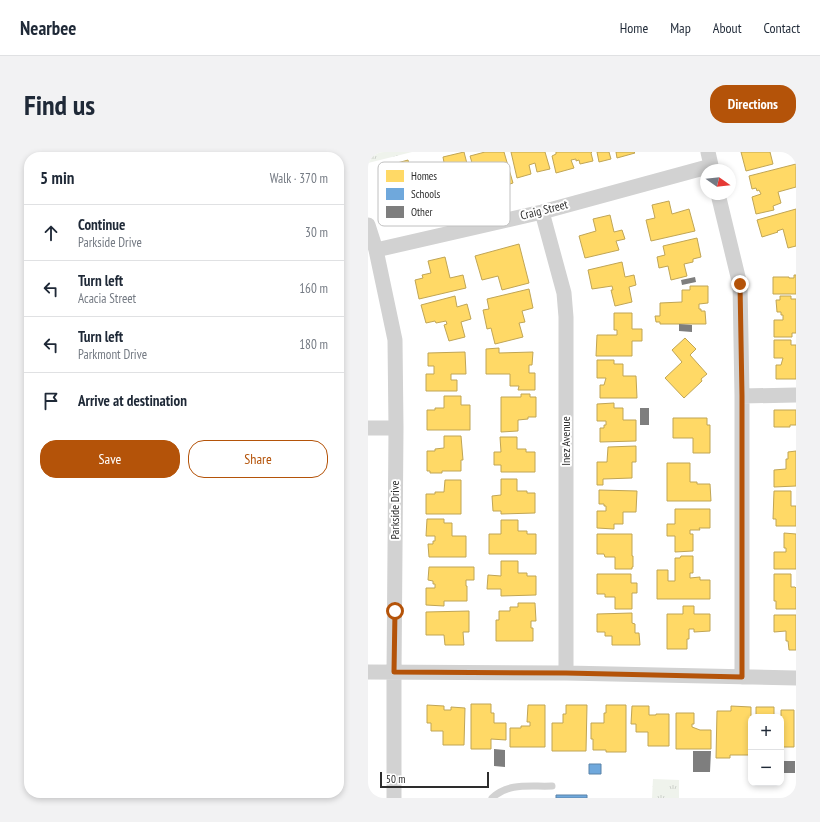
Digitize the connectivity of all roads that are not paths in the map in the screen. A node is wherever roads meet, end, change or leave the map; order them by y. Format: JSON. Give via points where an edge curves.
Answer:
{"nodes":[{"id":1,"x":710,"y":163,"type":"edge"},
{"id":2,"x":719,"y":200,"type":"edge"},
{"id":3,"x":542,"y":212,"type":"junction"},
{"id":4,"x":510,"y":219,"type":"edge"},
{"id":5,"x":368,"y":225,"type":"edge"},
{"id":6,"x":481,"y":226,"type":"edge"},
{"id":7,"x":376,"y":250,"type":"junction"},
{"id":8,"x":796,"y":395,"type":"edge"},
{"id":9,"x":742,"y":396,"type":"junction"},
{"id":10,"x":368,"y":428,"type":"edge"},
{"id":11,"x":396,"y":428,"type":"junction"},
{"id":12,"x":368,"y":672,"type":"edge"},
{"id":13,"x":394,"y":672,"type":"junction"},
{"id":14,"x":566,"y":673,"type":"junction"},
{"id":15,"x":742,"y":677,"type":"junction"},
{"id":16,"x":796,"y":678,"type":"edge"},
{"id":17,"x":552,"y":786,"type":"dead end"},
{"id":18,"x":394,"y":798,"type":"edge"},
{"id":19,"x":492,"y":798,"type":"edge"}],
"edges":[{"from":1,"to":3,"type":"street","name":"Craig Street"},
{"from":2,"to":9,"type":"street","via":[[740,284]]},
{"from":3,"to":4,"type":"street","name":"Craig Street"},
{"from":3,"to":14,"type":"street","name":"Inez Avenue","via":[[564,293],[566,317]]},
{"from":5,"to":7,"type":"street","name":"Parkside Drive"},
{"from":6,"to":7,"type":"street","name":"Craig Street"},
{"from":7,"to":11,"type":"street","name":"Parkside Drive","via":[[395,340]]},
{"from":8,"to":9,"type":"street"},
{"from":9,"to":15,"type":"street"},
{"from":10,"to":11,"type":"street"},
{"from":11,"to":13,"type":"street","name":"Parkside Drive"},
{"from":12,"to":13,"type":"street"},
{"from":13,"to":14,"type":"street"},
{"from":13,"to":18,"type":"street","name":"Parkside Drive"},
{"from":14,"to":15,"type":"street"},
{"from":15,"to":16,"type":"street"},
{"from":17,"to":19,"type":"lane","via":[[511,787]]}]}
